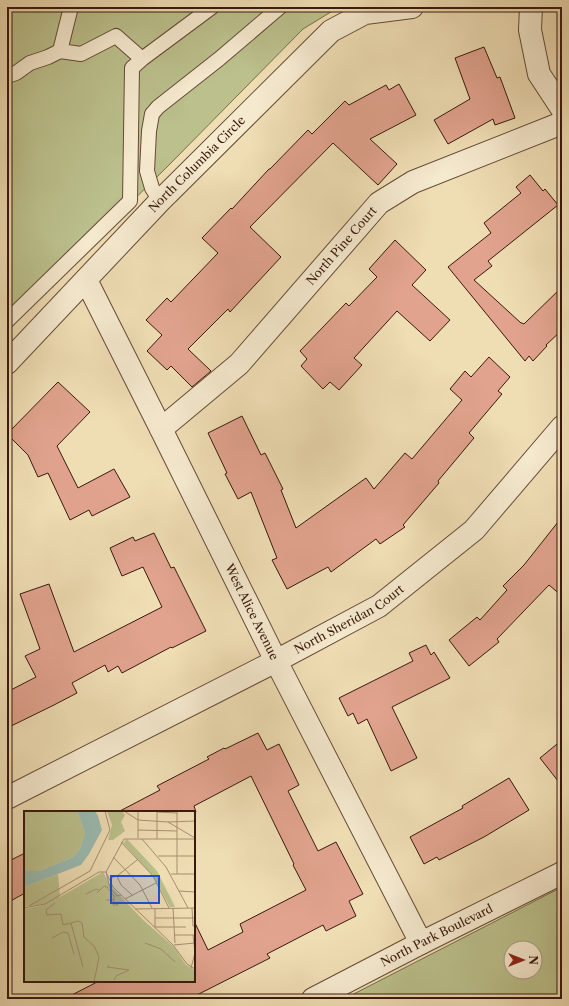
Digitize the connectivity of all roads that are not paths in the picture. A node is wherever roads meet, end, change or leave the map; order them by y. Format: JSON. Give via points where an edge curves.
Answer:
{"nodes":[{"id":1,"x":71,"y":7,"type":"edge"},
{"id":2,"x":212,"y":7,"type":"edge"},
{"id":3,"x":280,"y":7,"type":"edge"},
{"id":4,"x":412,"y":7,"type":"edge"},
{"id":5,"x":531,"y":7,"type":"edge"},
{"id":6,"x":60,"y":51,"type":"junction"},
{"id":7,"x":142,"y":58,"type":"junction"},
{"id":8,"x":7,"y":76,"type":"edge"},
{"id":9,"x":562,"y":109,"type":"edge"},
{"id":10,"x":562,"y":123,"type":"edge"},
{"id":11,"x":160,"y":201,"type":"junction"},
{"id":12,"x":86,"y":280,"type":"junction"},
{"id":13,"x":7,"y":321,"type":"edge"},
{"id":14,"x":7,"y":363,"type":"edge"},
{"id":15,"x":562,"y":427,"type":"edge"},
{"id":16,"x":161,"y":429,"type":"junction"},
{"id":17,"x":276,"y":662,"type":"junction"},
{"id":18,"x":7,"y":798,"type":"edge"},
{"id":19,"x":562,"y":873,"type":"edge"},
{"id":20,"x":421,"y":943,"type":"junction"},
{"id":21,"x":313,"y":999,"type":"edge"}],
"edges":[{"from":1,"to":6,"type":"lane"},
{"from":2,"to":7,"type":"lane"},
{"from":3,"to":11,"type":"lane","via":[[152,114],[147,171],[152,188]]},
{"from":4,"to":11,"type":"street","name":"North Columbia Circle","via":[[365,13],[331,31]]},
{"from":5,"to":9,"type":"street","via":[[530,30],[538,74]]},
{"from":6,"to":7,"type":"lane","via":[[81,54],[116,36]]},
{"from":6,"to":8,"type":"lane"},
{"from":7,"to":13,"type":"lane","via":[[132,68],[130,201]]},
{"from":10,"to":16,"type":"street","name":"North Pine Court","via":[[413,182],[380,203],[239,364]]},
{"from":11,"to":12,"type":"street","name":"North Columbia Circle"},
{"from":12,"to":14,"type":"street","name":"North Columbia Circle"},
{"from":12,"to":16,"type":"street","name":"West Alice Avenue"},
{"from":15,"to":17,"type":"street","name":"North Sheridan Court","via":[[474,530],[379,606]]},
{"from":16,"to":17,"type":"street","name":"West Alice Avenue"},
{"from":17,"to":18,"type":"street","name":"North Sheridan Court"},
{"from":17,"to":20,"type":"street","name":"West Alice Avenue"},
{"from":19,"to":20,"type":"street","name":"North Park Boulevard"},
{"from":20,"to":21,"type":"street","name":"North Park Boulevard"}]}
